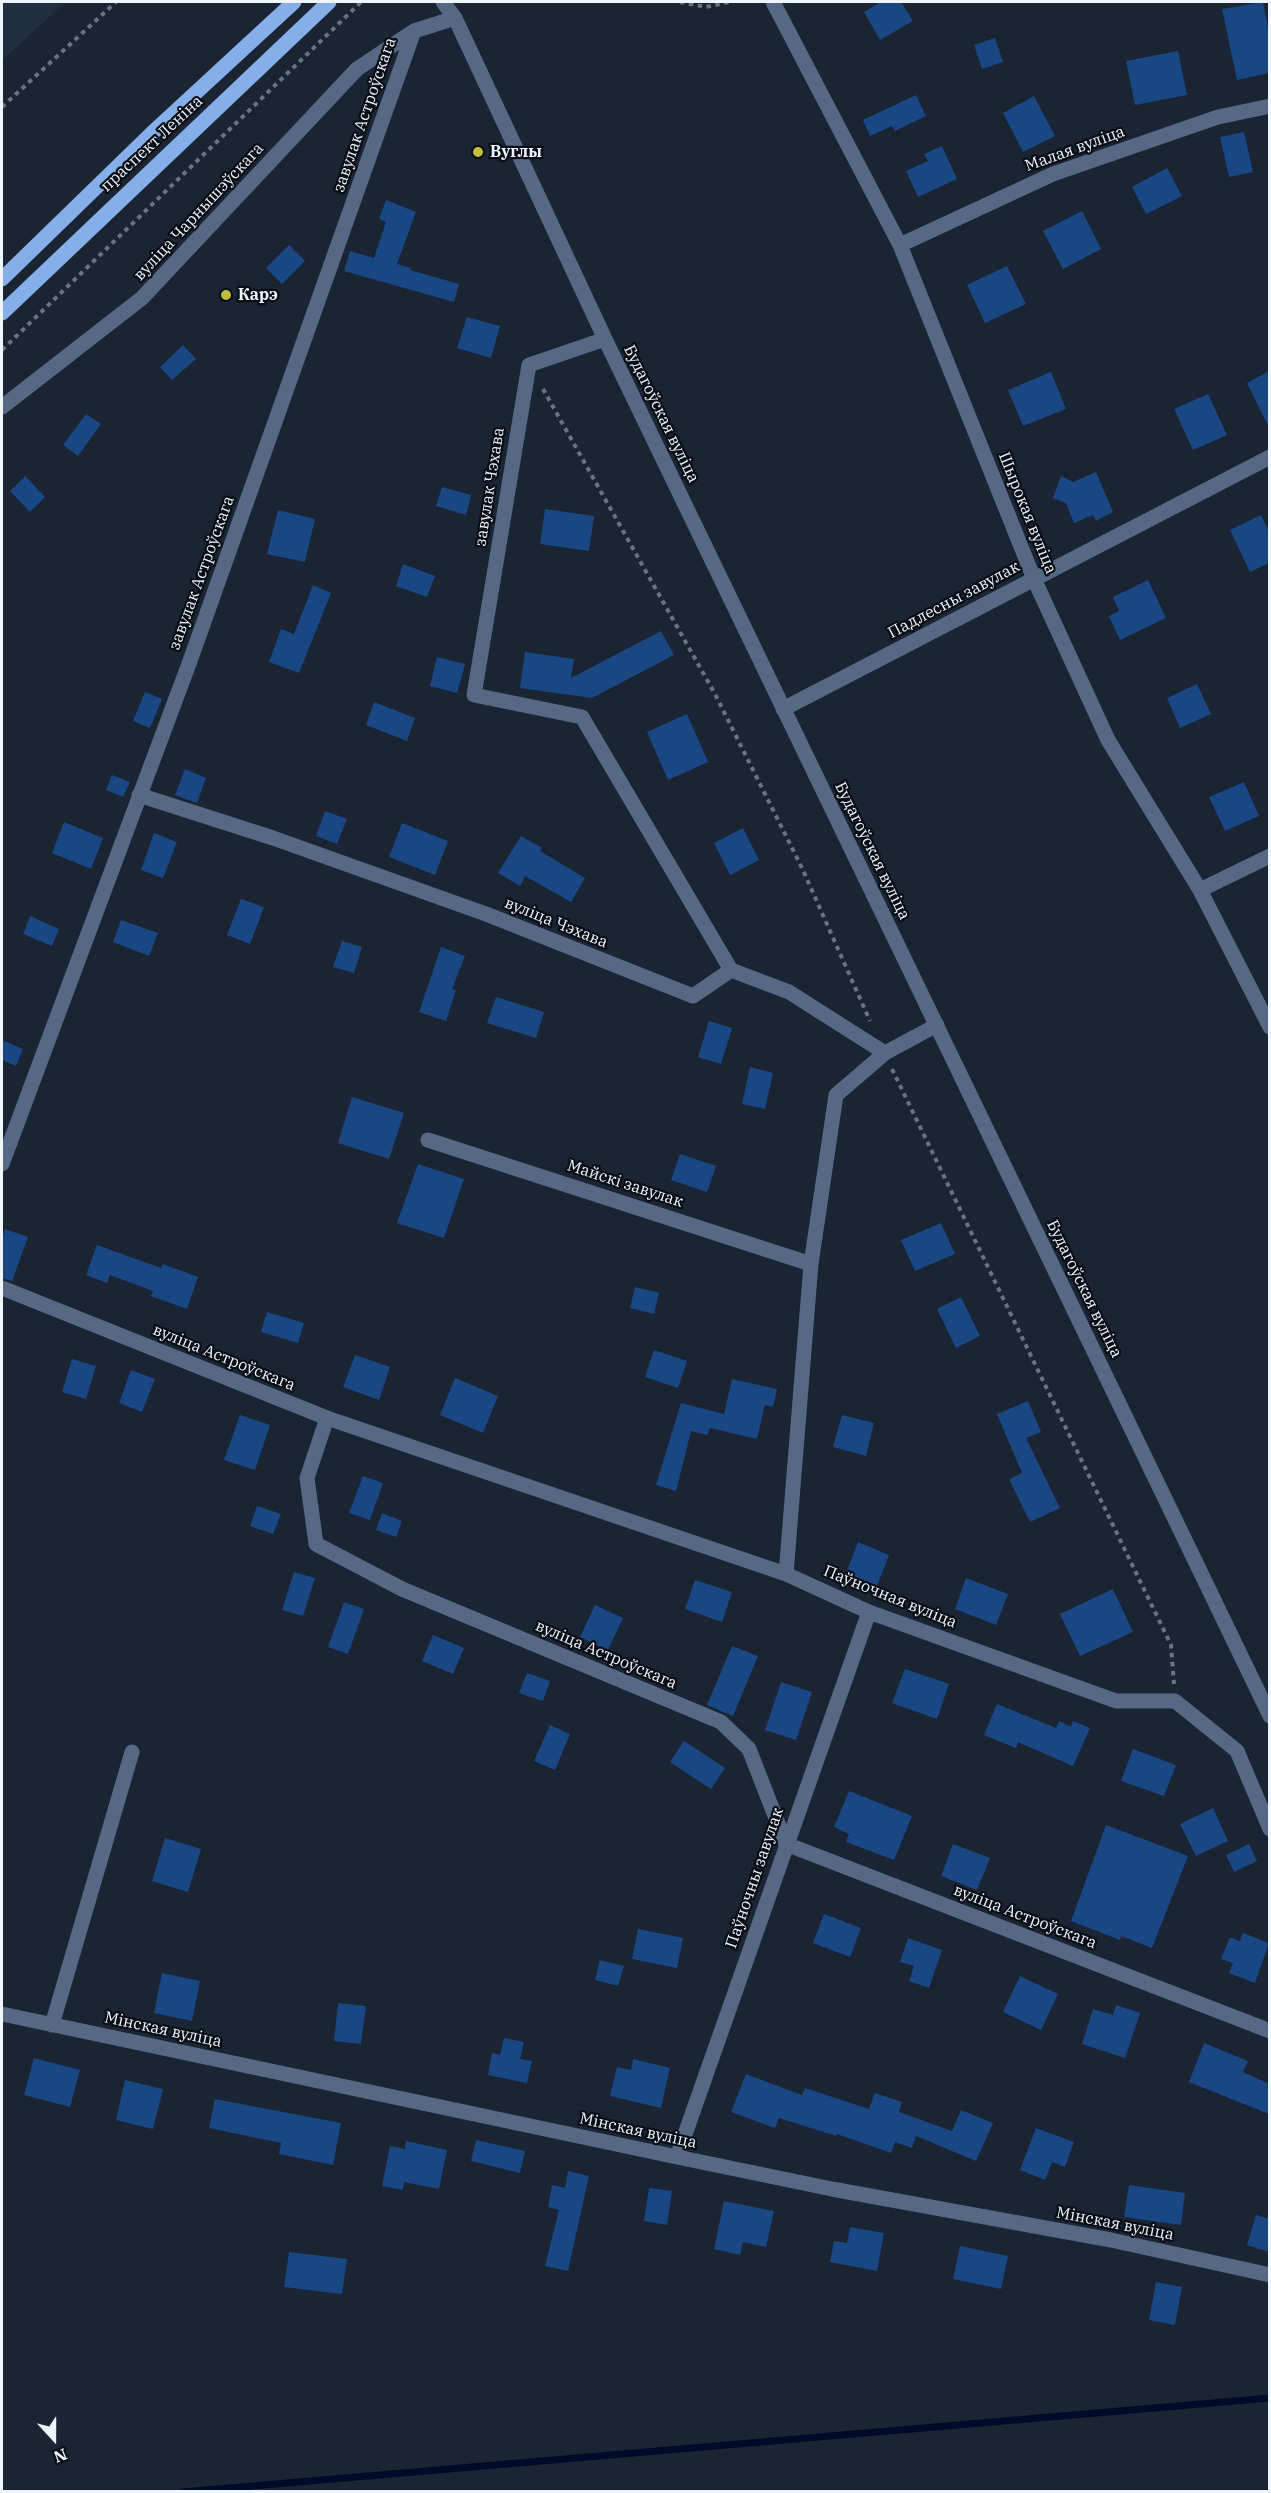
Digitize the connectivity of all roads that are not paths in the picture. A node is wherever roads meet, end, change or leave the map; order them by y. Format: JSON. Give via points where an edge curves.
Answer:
{"nodes":[{"id":1,"x":294,"y":2,"type":"edge"},
{"id":2,"x":329,"y":2,"type":"edge"},
{"id":3,"x":444,"y":2,"type":"edge"},
{"id":4,"x":773,"y":2,"type":"edge"},
{"id":5,"x":455,"y":18,"type":"junction"},
{"id":6,"x":414,"y":31,"type":"junction"},
{"id":7,"x":1269,"y":106,"type":"edge"},
{"id":8,"x":900,"y":245,"type":"junction"},
{"id":9,"x":2,"y":279,"type":"edge"},
{"id":10,"x":2,"y":313,"type":"edge"},
{"id":11,"x":604,"y":339,"type":"junction"},
{"id":12,"x":2,"y":407,"type":"edge"},
{"id":13,"x":1269,"y":457,"type":"edge"},
{"id":14,"x":1034,"y":579,"type":"junction"},
{"id":15,"x":783,"y":709,"type":"junction"},
{"id":16,"x":139,"y":795,"type":"junction"},
{"id":17,"x":1269,"y":856,"type":"edge"},
{"id":18,"x":1200,"y":890,"type":"junction"},
{"id":19,"x":731,"y":970,"type":"junction"},
{"id":20,"x":937,"y":1025,"type":"junction"},
{"id":21,"x":1269,"y":1027,"type":"edge"},
{"id":22,"x":885,"y":1053,"type":"junction"},
{"id":23,"x":428,"y":1140,"type":"dead end"},
{"id":24,"x":2,"y":1164,"type":"edge"},
{"id":25,"x":811,"y":1264,"type":"junction"},
{"id":26,"x":2,"y":1288,"type":"edge"},
{"id":27,"x":327,"y":1418,"type":"junction"},
{"id":28,"x":786,"y":1574,"type":"junction"},
{"id":29,"x":868,"y":1612,"type":"junction"},
{"id":30,"x":1269,"y":1716,"type":"edge"},
{"id":31,"x":132,"y":1752,"type":"dead end"},
{"id":32,"x":1269,"y":1829,"type":"edge"},
{"id":33,"x":786,"y":1844,"type":"junction"},
{"id":34,"x":2,"y":2014,"type":"edge"},
{"id":35,"x":52,"y":2025,"type":"junction"},
{"id":36,"x":1269,"y":2031,"type":"edge"},
{"id":37,"x":677,"y":2157,"type":"junction"},
{"id":38,"x":1269,"y":2275,"type":"edge"}],
"edges":[{"from":1,"to":9,"type":"main road","name":"праспект Леніна"},
{"from":2,"to":10,"type":"main road","name":"праспект Леніна"},
{"from":3,"to":5,"type":"street","name":"Будагоўская вуліца"},
{"from":4,"to":8,"type":"street","name":"Шырокая вуліца"},
{"from":5,"to":6,"type":"street","name":"завулак Астроўскага"},
{"from":5,"to":11,"type":"street","name":"Будагоўская вуліца"},
{"from":6,"to":12,"type":"street","name":"вуліца Чарнышэўскага","via":[[357,69],[142,298]]},
{"from":6,"to":16,"type":"street","name":"завулак Астроўскага"},
{"from":7,"to":8,"type":"street","name":"Малая вуліца","via":[[1218,117],[1053,174]]},
{"from":8,"to":14,"type":"street","name":"Шырокая вуліца"},
{"from":11,"to":15,"type":"street","name":"Будагоўская вуліца"},
{"from":11,"to":19,"type":"street","name":"завулак Чэхава","via":[[529,365],[474,694],[582,717]]},
{"from":13,"to":14,"type":"street","name":"Падлесны завулак"},
{"from":14,"to":15,"type":"street","name":"Падлесны завулак"},
{"from":14,"to":18,"type":"street","name":"Шырокая вуліца","via":[[1108,740]]},
{"from":15,"to":20,"type":"street","name":"Будагоўская вуліца"},
{"from":16,"to":19,"type":"street","name":"вуліца Чэхава","via":[[486,914],[693,996]]},
{"from":16,"to":24,"type":"street","name":"завулак Астроўскага"},
{"from":17,"to":18,"type":"street"},
{"from":18,"to":21,"type":"street","name":"Шырокая вуліца"},
{"from":19,"to":22,"type":"street","via":[[789,992]]},
{"from":20,"to":22,"type":"street"},
{"from":20,"to":30,"type":"street","name":"Будагоўская вуліца"},
{"from":22,"to":25,"type":"street","via":[[836,1095]]},
{"from":23,"to":25,"type":"street","name":"Майскі завулак"},
{"from":25,"to":28,"type":"street"},
{"from":26,"to":27,"type":"street","name":"вуліца Астроўскага"},
{"from":27,"to":28,"type":"street","name":"Паўночная вуліца"},
{"from":27,"to":33,"type":"street","name":"вуліца Астроўскага","via":[[307,1478],[316,1544],[402,1589],[720,1722],[749,1749]]},
{"from":28,"to":29,"type":"street","name":"Паўночная вуліца"},
{"from":29,"to":32,"type":"street","name":"Паўночная вуліца","via":[[1116,1701],[1175,1701],[1237,1751]]},
{"from":29,"to":33,"type":"street","name":"Паўночны завулак"},
{"from":31,"to":35,"type":"street"},
{"from":33,"to":36,"type":"street","name":"вуліца Астроўскага"},
{"from":33,"to":37,"type":"street","name":"Паўночны завулак"},
{"from":34,"to":35,"type":"street","name":"Мінская вуліца"},
{"from":35,"to":37,"type":"street","name":"Мінская вуліца"},
{"from":37,"to":38,"type":"street","name":"Мінская вуліца","via":[[1111,2240]]}]}
